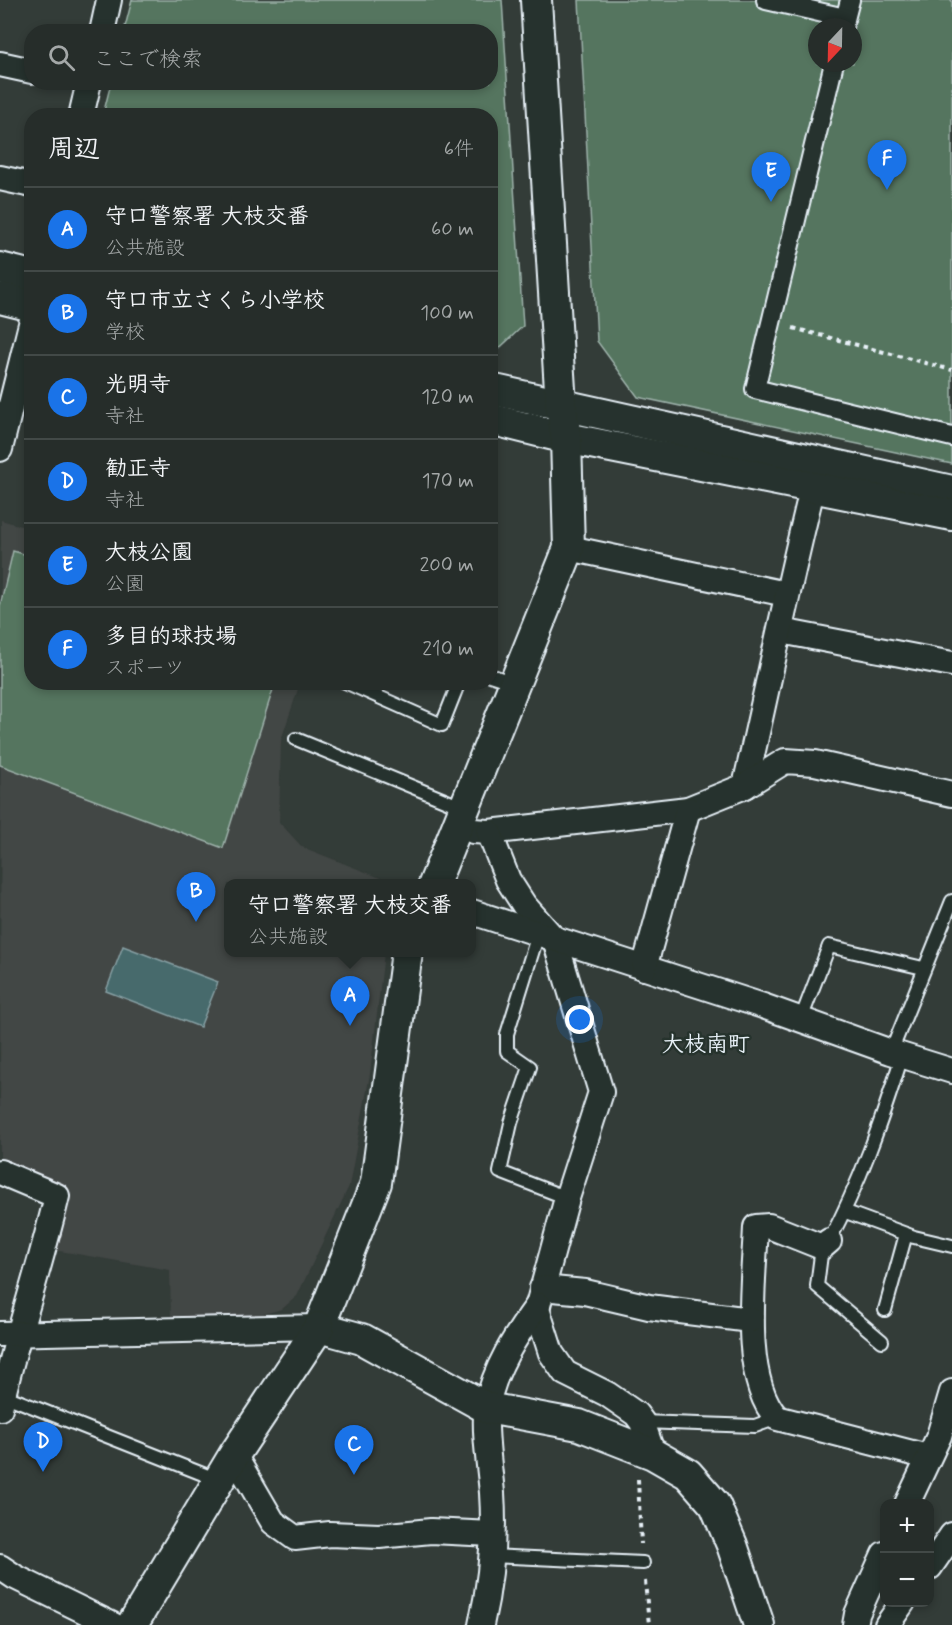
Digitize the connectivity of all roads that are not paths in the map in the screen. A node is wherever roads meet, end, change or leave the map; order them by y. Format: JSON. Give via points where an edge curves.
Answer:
{"nodes":[{"id":1,"x":109,"y":0,"type":"edge"},
{"id":2,"x":536,"y":0,"type":"edge"},
{"id":3,"x":766,"y":0,"type":"edge"},
{"id":4,"x":850,"y":0,"type":"edge"},
{"id":5,"x":827,"y":18,"type":"edge"},
{"id":6,"x":845,"y":18,"type":"edge"},
{"id":7,"x":104,"y":24,"type":"edge"},
{"id":8,"x":0,"y":64,"type":"edge"},
{"id":9,"x":24,"y":70,"type":"edge"},
{"id":10,"x":832,"y":72,"type":"edge"},
{"id":11,"x":83,"y":90,"type":"edge"},
{"id":12,"x":82,"y":108,"type":"edge"},
{"id":13,"x":0,"y":178,"type":"edge"},
{"id":14,"x":24,"y":183,"type":"edge"},
{"id":15,"x":0,"y":268,"type":"edge"},
{"id":16,"x":24,"y":274,"type":"edge"},
{"id":17,"x":0,"y":298,"type":"edge"},
{"id":18,"x":24,"y":304,"type":"edge"},
{"id":19,"x":24,"y":352,"type":"edge"},
{"id":20,"x":498,"y":391,"type":"edge"},
{"id":21,"x":561,"y":406,"type":"junction"},
{"id":22,"x":498,"y":421,"type":"edge"},
{"id":23,"x":952,"y":437,"type":"edge"},
{"id":24,"x":566,"y":438,"type":"junction"},
{"id":25,"x":0,"y":449,"type":"edge"},
{"id":26,"x":813,"y":486,"type":"junction"},
{"id":27,"x":952,"y":491,"type":"edge"},
{"id":28,"x":952,"y":515,"type":"edge"},
{"id":29,"x":569,"y":548,"type":"junction"},
{"id":30,"x":786,"y":594,"type":"junction"},
{"id":31,"x":781,"y":631,"type":"junction"},
{"id":32,"x":952,"y":663,"type":"edge"},
{"id":33,"x":503,"y":679,"type":"edge"},
{"id":34,"x":363,"y":690,"type":"edge"},
{"id":35,"x":456,"y":690,"type":"edge"},
{"id":36,"x":296,"y":740,"type":"dead end"},
{"id":37,"x":745,"y":786,"type":"junction"},
{"id":38,"x":952,"y":794,"type":"edge"},
{"id":39,"x":688,"y":809,"type":"junction"},
{"id":40,"x":461,"y":820,"type":"junction"},
{"id":41,"x":489,"y":832,"type":"junction"},
{"id":42,"x":436,"y":879,"type":"edge"},
{"id":43,"x":952,"y":901,"type":"edge"},
{"id":44,"x":476,"y":914,"type":"edge"},
{"id":45,"x":547,"y":937,"type":"junction"},
{"id":46,"x":406,"y":957,"type":"edge"},
{"id":47,"x":644,"y":968,"type":"junction"},
{"id":48,"x":923,"y":968,"type":"junction"},
{"id":49,"x":801,"y":1019,"type":"junction"},
{"id":50,"x":897,"y":1054,"type":"junction"},
{"id":51,"x":952,"y":1071,"type":"edge"},
{"id":52,"x":0,"y":1172,"type":"edge"},
{"id":53,"x":567,"y":1197,"type":"junction"},
{"id":54,"x":846,"y":1212,"type":"junction"},
{"id":55,"x":906,"y":1234,"type":"junction"},
{"id":56,"x":825,"y":1244,"type":"junction"},
{"id":57,"x":952,"y":1246,"type":"edge"},
{"id":58,"x":540,"y":1297,"type":"junction"},
{"id":59,"x":885,"y":1310,"type":"dead end"},
{"id":60,"x":750,"y":1320,"type":"junction"},
{"id":61,"x":318,"y":1327,"type":"junction"},
{"id":62,"x":9,"y":1333,"type":"edge"},
{"id":63,"x":882,"y":1341,"type":"dead end"},
{"id":64,"x":952,"y":1392,"type":"edge"},
{"id":65,"x":2,"y":1402,"type":"edge"},
{"id":66,"x":487,"y":1408,"type":"junction"},
{"id":67,"x":777,"y":1418,"type":"junction"},
{"id":68,"x":644,"y":1441,"type":"junction"},
{"id":69,"x":234,"y":1455,"type":"junction"},
{"id":70,"x":928,"y":1457,"type":"junction"},
{"id":71,"x":219,"y":1480,"type":"junction"},
{"id":72,"x":909,"y":1499,"type":"edge"},
{"id":73,"x":492,"y":1545,"type":"junction"},
{"id":74,"x":642,"y":1563,"type":"road end"},
{"id":75,"x":880,"y":1565,"type":"edge"},
{"id":76,"x":0,"y":1567,"type":"edge"},
{"id":77,"x":900,"y":1607,"type":"edge"},
{"id":78,"x":114,"y":1625,"type":"edge"},
{"id":79,"x":132,"y":1625,"type":"edge"},
{"id":80,"x":481,"y":1625,"type":"edge"},
{"id":81,"x":759,"y":1625,"type":"edge"},
{"id":82,"x":855,"y":1625,"type":"edge"},
{"id":83,"x":887,"y":1625,"type":"edge"}],
"edges":[{"from":1,"to":7,"type":"street"},
{"from":2,"to":21,"type":"street"},
{"from":3,"to":5,"type":"street"},
{"from":4,"to":6,"type":"street"},
{"from":8,"to":9,"type":"street"},
{"from":10,"to":23,"type":"street","via":[[755,389]]},
{"from":11,"to":12,"type":"street"},
{"from":13,"to":14,"type":"street"},
{"from":15,"to":16,"type":"street"},
{"from":17,"to":18,"type":"street"},
{"from":19,"to":25,"type":"street"},
{"from":20,"to":21,"type":"street"},
{"from":21,"to":24,"type":"street"},
{"from":21,"to":27,"type":"street"},
{"from":22,"to":24,"type":"street"},
{"from":24,"to":26,"type":"street"},
{"from":24,"to":29,"type":"street"},
{"from":26,"to":28,"type":"street"},
{"from":26,"to":30,"type":"street"},
{"from":29,"to":30,"type":"street"},
{"from":29,"to":33,"type":"street"},
{"from":30,"to":31,"type":"street"},
{"from":31,"to":32,"type":"street"},
{"from":31,"to":37,"type":"street"},
{"from":33,"to":40,"type":"street"},
{"from":34,"to":35,"type":"lane","via":[[442,724]]},
{"from":36,"to":40,"type":"lane"},
{"from":37,"to":38,"type":"street","via":[[785,761],[815,763]]},
{"from":37,"to":39,"type":"street"},
{"from":39,"to":41,"type":"street"},
{"from":39,"to":47,"type":"street"},
{"from":40,"to":41,"type":"street"},
{"from":40,"to":42,"type":"street"},
{"from":41,"to":45,"type":"street","via":[[508,880]]},
{"from":43,"to":48,"type":"lane"},
{"from":44,"to":45,"type":"street"},
{"from":45,"to":47,"type":"street"},
{"from":45,"to":53,"type":"street","via":[[601,1092]]},
{"from":45,"to":53,"type":"lane","via":[[507,1034],[507,1051],[530,1067],[500,1172]]},
{"from":46,"to":61,"type":"street","via":[[376,1183]]},
{"from":47,"to":49,"type":"street"},
{"from":48,"to":49,"type":"lane","via":[[829,946]]},
{"from":48,"to":50,"type":"lane"},
{"from":49,"to":50,"type":"street"},
{"from":50,"to":51,"type":"street"},
{"from":50,"to":54,"type":"lane","via":[[885,1110]]},
{"from":52,"to":62,"type":"street","via":[[57,1196],[42,1260]]},
{"from":53,"to":58,"type":"street"},
{"from":54,"to":55,"type":"lane"},
{"from":54,"to":56,"type":"lane"},
{"from":55,"to":57,"type":"lane"},
{"from":55,"to":59,"type":"lane"},
{"from":56,"to":60,"type":"street","via":[[769,1226],[756,1227]]},
{"from":56,"to":63,"type":"lane","via":[[816,1286]]},
{"from":58,"to":60,"type":"street","via":[[585,1292],[649,1306]]},
{"from":58,"to":66,"type":"street","via":[[498,1373]]},
{"from":58,"to":68,"type":"street","via":[[551,1353],[565,1373],[607,1395]]},
{"from":60,"to":67,"type":"street","via":[[757,1373],[768,1408]]},
{"from":61,"to":62,"type":"street"},
{"from":61,"to":66,"type":"street","via":[[362,1339]]},
{"from":61,"to":69,"type":"street"},
{"from":62,"to":65,"type":"street"},
{"from":64,"to":70,"type":"street","via":[[939,1436]]},
{"from":65,"to":71,"type":"lane"},
{"from":66,"to":68,"type":"street"},
{"from":66,"to":73,"type":"street"},
{"from":67,"to":68,"type":"lane","via":[[755,1426]]},
{"from":67,"to":70,"type":"street"},
{"from":68,"to":81,"type":"street","via":[[688,1474],[715,1505]]},
{"from":69,"to":71,"type":"street"},
{"from":69,"to":73,"type":"street","via":[[273,1522],[295,1538],[431,1531]]},
{"from":70,"to":72,"type":"street"},
{"from":71,"to":79,"type":"street"},
{"from":73,"to":74,"type":"lane"},
{"from":73,"to":80,"type":"street","via":[[491,1581]]},
{"from":75,"to":82,"type":"street"},
{"from":76,"to":78,"type":"street"},
{"from":77,"to":83,"type":"street"}]}
